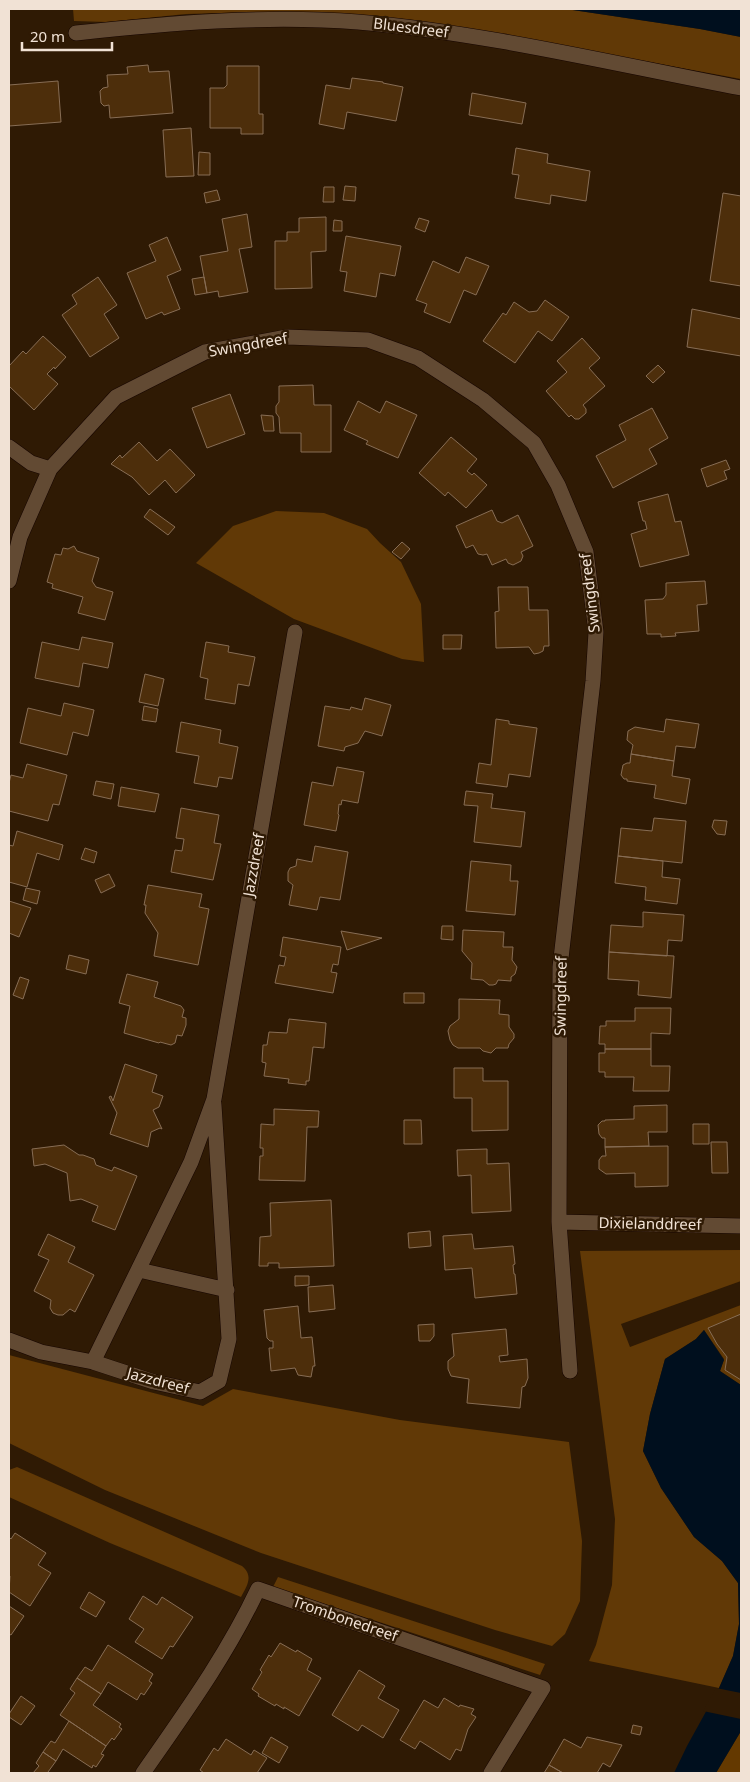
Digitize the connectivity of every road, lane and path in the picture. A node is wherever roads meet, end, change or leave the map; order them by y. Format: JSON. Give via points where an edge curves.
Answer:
{"nodes":[{"id":1,"x":76,"y":33,"type":"dead end"},
{"id":2,"x":741,"y":88,"type":"edge"},
{"id":3,"x":9,"y":447,"type":"edge"},
{"id":4,"x":50,"y":469,"type":"junction"},
{"id":5,"x":9,"y":581,"type":"edge"},
{"id":6,"x":295,"y":632,"type":"dead end"},
{"id":7,"x":214,"y":1099,"type":"junction"},
{"id":8,"x":559,"y":1222,"type":"junction"},
{"id":9,"x":741,"y":1226,"type":"edge"},
{"id":10,"x":139,"y":1270,"type":"junction"},
{"id":11,"x":227,"y":1290,"type":"junction"},
{"id":12,"x":9,"y":1340,"type":"edge"},
{"id":13,"x":93,"y":1362,"type":"junction"},
{"id":14,"x":570,"y":1371,"type":"dead end"},
{"id":15,"x":143,"y":1773,"type":"edge"},
{"id":16,"x":491,"y":1773,"type":"edge"}],
"edges":[{"from":1,"to":2,"type":"street","name":"Bluesdreef","via":[[190,22],[303,19],[358,22],[475,36]]},
{"from":3,"to":4,"type":"street","via":[[31,463]]},
{"from":4,"to":5,"type":"street","name":"Swingdreef","via":[[20,537]]},
{"from":4,"to":8,"type":"street","name":"Swingdreef","via":[[116,397],[205,352],[287,337],[368,340],[418,358],[483,400],[534,443],[558,485],[586,552],[596,632],[560,967]]},
{"from":6,"to":7,"type":"street","name":"Jazzdreef"},
{"from":7,"to":10,"type":"street","name":"Jazzdreef","via":[[191,1162]]},
{"from":7,"to":11,"type":"street","name":"Jazzdreef"},
{"from":8,"to":9,"type":"street","name":"Dixielanddreef"},
{"from":8,"to":14,"type":"street","name":"Swingdreef"},
{"from":10,"to":11,"type":"street"},
{"from":10,"to":13,"type":"street","name":"Jazzdreef"},
{"from":11,"to":13,"type":"street","name":"Jazzdreef","via":[[229,1338],[219,1381],[200,1392],[154,1382]]},
{"from":12,"to":13,"type":"street","name":"Jazzdreef","via":[[41,1352]]},
{"from":15,"to":16,"type":"street","name":"Trombonedreef","via":[[196,1698],[258,1589],[543,1688]]}]}
